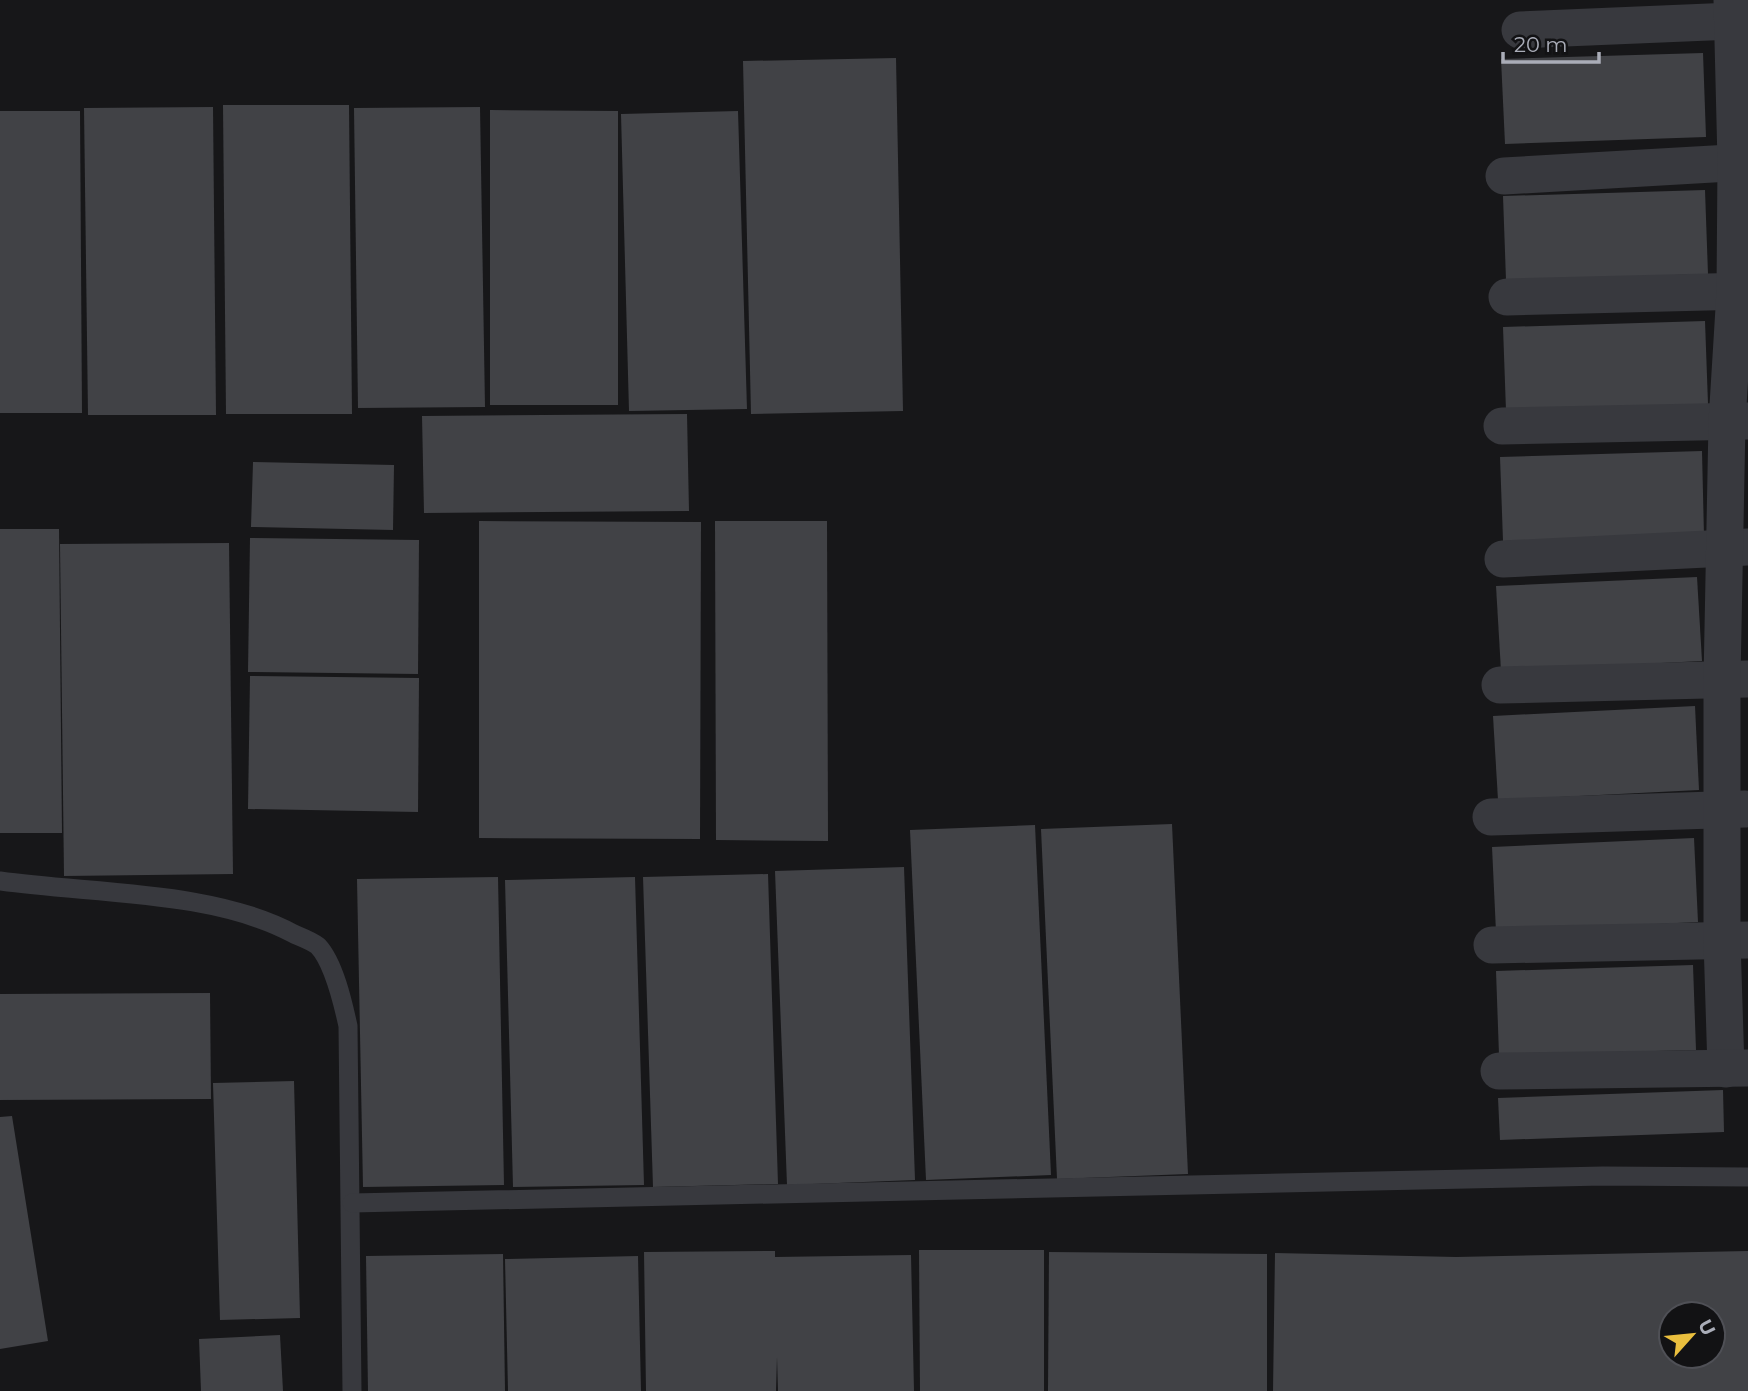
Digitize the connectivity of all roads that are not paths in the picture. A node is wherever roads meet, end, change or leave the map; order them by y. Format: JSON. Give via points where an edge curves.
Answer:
{"nodes":[{"id":1,"x":1738,"y":13,"type":"edge"},
{"id":2,"x":1520,"y":30,"type":"dead end"},
{"id":3,"x":1742,"y":162,"type":"edge"},
{"id":4,"x":1504,"y":176,"type":"dead end"},
{"id":5,"x":1741,"y":292,"type":"edge"},
{"id":6,"x":1507,"y":297,"type":"dead end"},
{"id":7,"x":1738,"y":421,"type":"edge"},
{"id":8,"x":1502,"y":426,"type":"dead end"},
{"id":9,"x":1737,"y":547,"type":"edge"},
{"id":10,"x":1503,"y":559,"type":"dead end"},
{"id":11,"x":1735,"y":679,"type":"edge"},
{"id":12,"x":1500,"y":685,"type":"dead end"},
{"id":13,"x":1735,"y":809,"type":"edge"},
{"id":14,"x":1491,"y":817,"type":"dead end"},
{"id":15,"x":0,"y":881,"type":"edge"},
{"id":16,"x":1735,"y":940,"type":"edge"},
{"id":17,"x":1492,"y":945,"type":"dead end"},
{"id":18,"x":1737,"y":1069,"type":"edge"},
{"id":19,"x":1499,"y":1071,"type":"dead end"},
{"id":20,"x":1748,"y":1177,"type":"edge"},
{"id":21,"x":352,"y":1203,"type":"junction"},
{"id":22,"x":352,"y":1391,"type":"edge"}],
"edges":[{"from":1,"to":2,"type":"street"},
{"from":1,"to":3,"type":"street"},
{"from":3,"to":4,"type":"street"},
{"from":3,"to":5,"type":"street"},
{"from":5,"to":6,"type":"street"},
{"from":5,"to":7,"type":"street"},
{"from":7,"to":8,"type":"street"},
{"from":7,"to":9,"type":"street"},
{"from":9,"to":10,"type":"street"},
{"from":9,"to":11,"type":"street"},
{"from":11,"to":12,"type":"street"},
{"from":11,"to":13,"type":"street"},
{"from":13,"to":14,"type":"street"},
{"from":13,"to":16,"type":"street"},
{"from":15,"to":21,"type":"lane","via":[[234,911],[317,946],[337,981],[348,1026]]},
{"from":16,"to":17,"type":"street"},
{"from":16,"to":18,"type":"street"},
{"from":18,"to":19,"type":"street"},
{"from":20,"to":21,"type":"lane","via":[[1603,1176]]},
{"from":21,"to":22,"type":"lane"}]}
